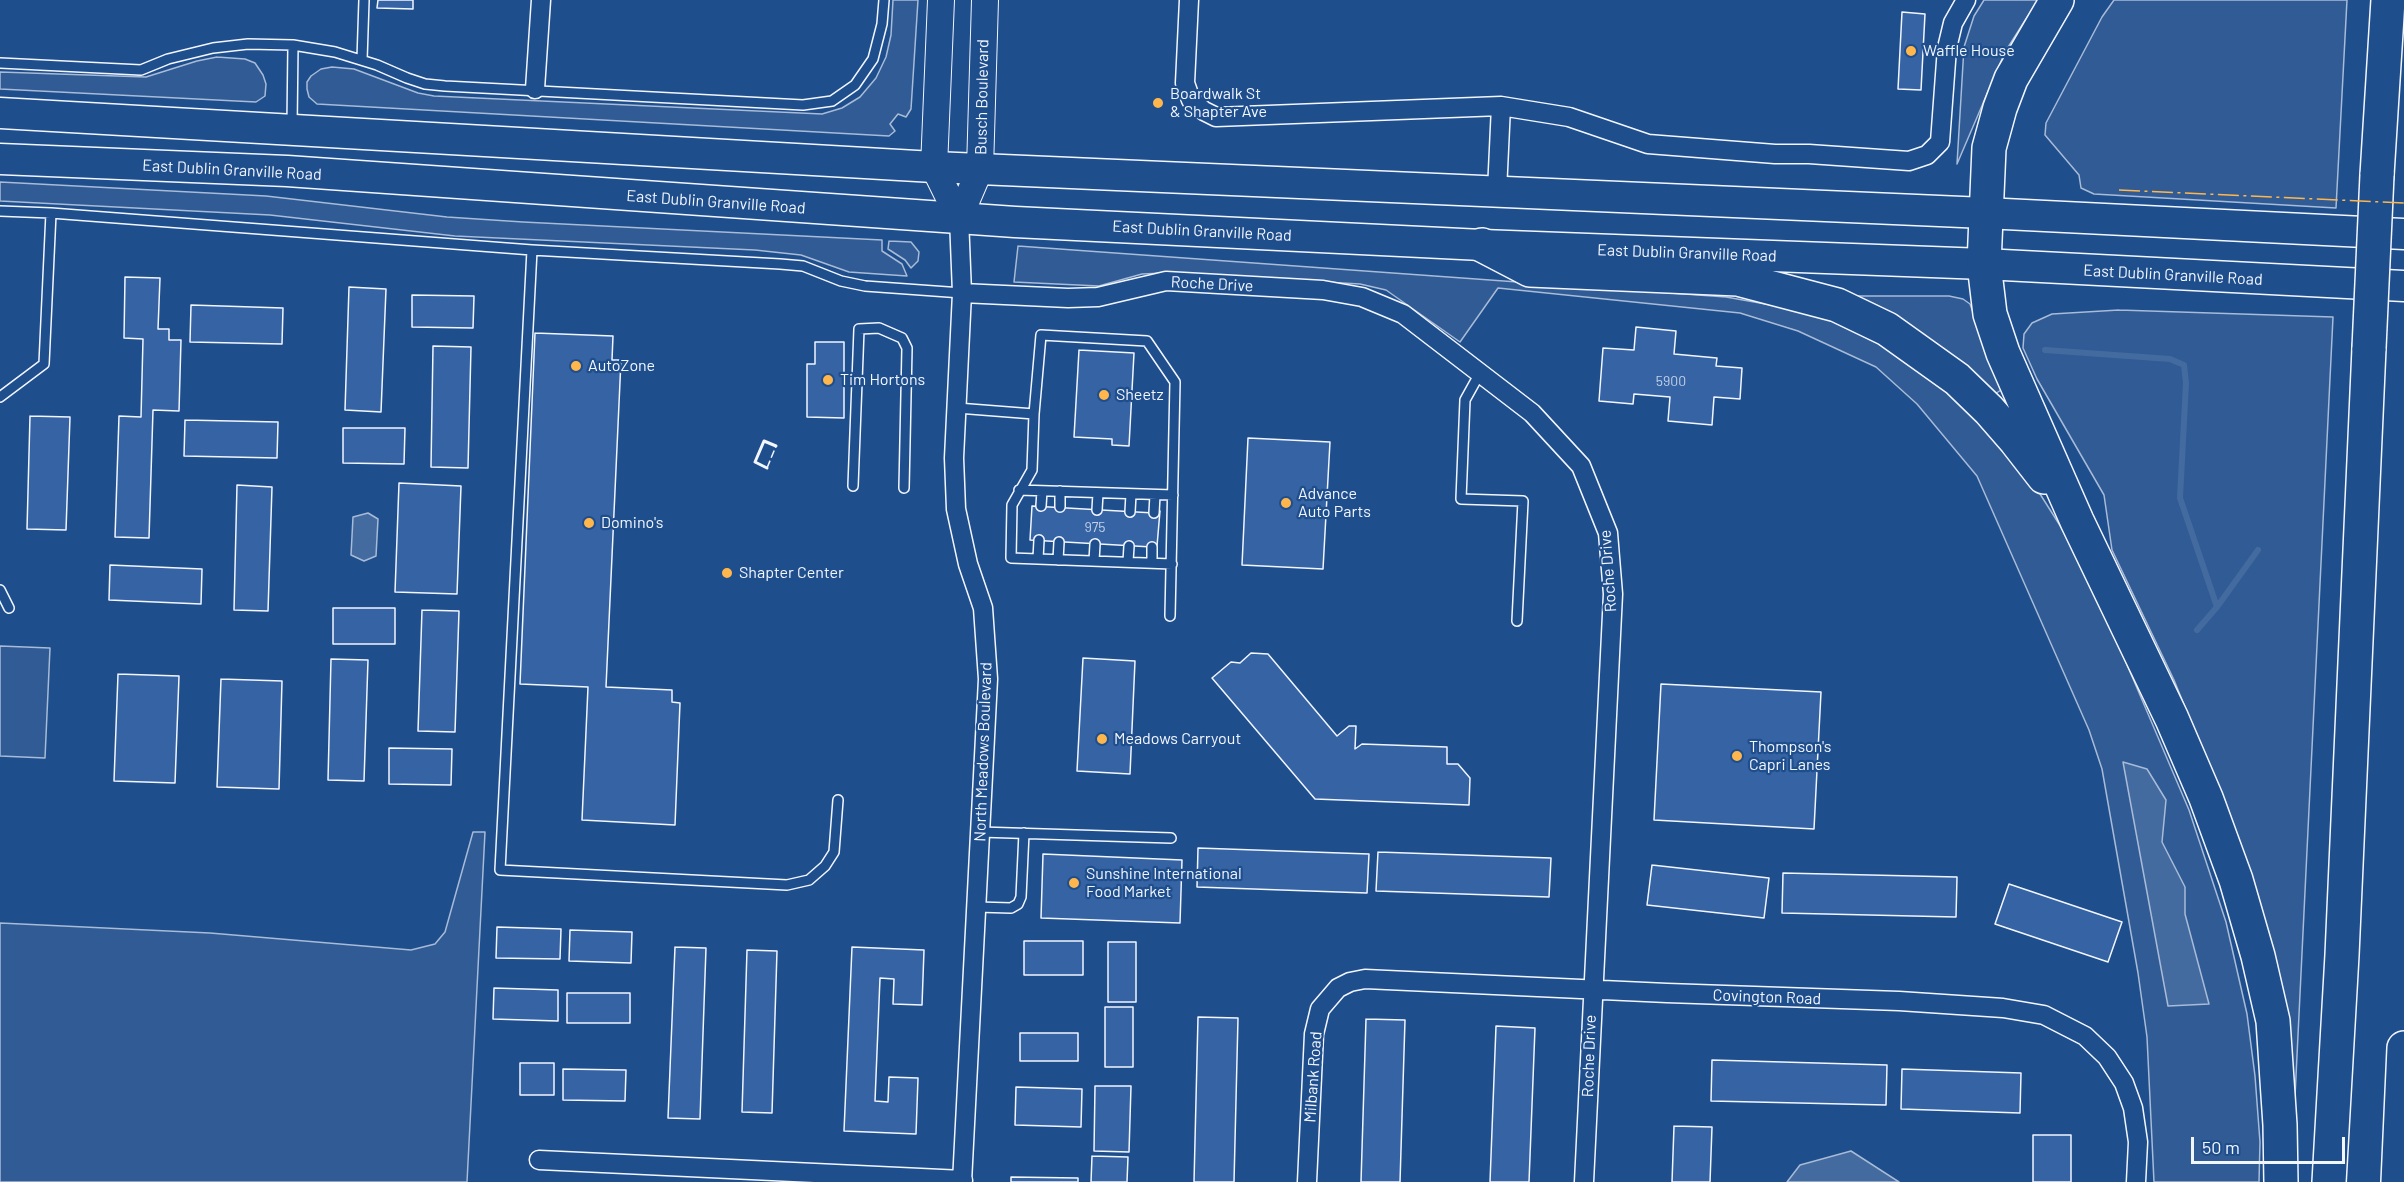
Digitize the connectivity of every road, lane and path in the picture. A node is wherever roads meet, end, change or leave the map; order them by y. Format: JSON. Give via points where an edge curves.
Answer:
{"nodes":[{"id":1,"x":364,"y":0,"type":"edge"},
{"id":2,"x":541,"y":0,"type":"edge"},
{"id":3,"x":884,"y":0,"type":"edge"},
{"id":4,"x":941,"y":0,"type":"edge"},
{"id":5,"x":985,"y":0,"type":"edge"},
{"id":6,"x":1190,"y":0,"type":"edge"},
{"id":7,"x":1966,"y":0,"type":"edge"},
{"id":8,"x":2057,"y":0,"type":"edge"},
{"id":9,"x":2388,"y":0,"type":"edge"},
{"id":10,"x":293,"y":45,"type":"junction"},
{"id":11,"x":362,"y":60,"type":"junction"},
{"id":12,"x":0,"y":63,"type":"edge"},
{"id":13,"x":535,"y":89,"type":"junction"},
{"id":14,"x":1501,"y":106,"type":"junction"},
{"id":15,"x":0,"y":113,"type":"edge"},
{"id":16,"x":292,"y":129,"type":"junction"},
{"id":17,"x":0,"y":159,"type":"edge"},
{"id":18,"x":934,"y":167,"type":"junction"},
{"id":19,"x":980,"y":169,"type":"junction"},
{"id":20,"x":1497,"y":191,"type":"junction"},
{"id":21,"x":0,"y":211,"type":"edge"},
{"id":22,"x":51,"y":213,"type":"junction"},
{"id":23,"x":1985,"y":213,"type":"junction"},
{"id":24,"x":959,"y":218,"type":"junction"},
{"id":25,"x":2404,"y":234,"type":"edge"},
{"id":26,"x":1482,"y":245,"type":"junction"},
{"id":27,"x":532,"y":250,"type":"junction"},
{"id":28,"x":1984,"y":264,"type":"junction"},
{"id":29,"x":2404,"y":286,"type":"edge"},
{"id":30,"x":962,"y":293,"type":"junction"},
{"id":31,"x":1480,"y":373,"type":"junction"},
{"id":32,"x":0,"y":397,"type":"edge"},
{"id":33,"x":957,"y":408,"type":"junction"},
{"id":34,"x":1034,"y":414,"type":"junction"},
{"id":35,"x":853,"y":486,"type":"dead end"},
{"id":36,"x":904,"y":488,"type":"dead end"},
{"id":37,"x":1019,"y":490,"type":"junction"},
{"id":38,"x":1042,"y":491,"type":"junction"},
{"id":39,"x":1060,"y":491,"type":"junction"},
{"id":40,"x":1098,"y":493,"type":"junction"},
{"id":41,"x":1131,"y":494,"type":"junction"},
{"id":42,"x":1155,"y":495,"type":"junction"},
{"id":43,"x":1173,"y":495,"type":"junction"},
{"id":44,"x":1041,"y":506,"type":"dead end"},
{"id":45,"x":1060,"y":507,"type":"dead end"},
{"id":46,"x":1097,"y":510,"type":"dead end"},
{"id":47,"x":1130,"y":512,"type":"dead end"},
{"id":48,"x":1154,"y":513,"type":"dead end"},
{"id":49,"x":2077,"y":521,"type":"junction"},
{"id":50,"x":1039,"y":540,"type":"dead end"},
{"id":51,"x":1059,"y":542,"type":"dead end"},
{"id":52,"x":1095,"y":544,"type":"dead end"},
{"id":53,"x":1129,"y":546,"type":"dead end"},
{"id":54,"x":1152,"y":547,"type":"dead end"},
{"id":55,"x":1038,"y":559,"type":"junction"},
{"id":56,"x":1058,"y":560,"type":"junction"},
{"id":57,"x":1094,"y":561,"type":"junction"},
{"id":58,"x":1128,"y":562,"type":"junction"},
{"id":59,"x":1152,"y":563,"type":"junction"},
{"id":60,"x":1172,"y":564,"type":"junction"},
{"id":61,"x":0,"y":590,"type":"edge"},
{"id":62,"x":9,"y":608,"type":"dead end"},
{"id":63,"x":1170,"y":615,"type":"dead end"},
{"id":64,"x":1517,"y":621,"type":"dead end"},
{"id":65,"x":838,"y":800,"type":"dead end"},
{"id":66,"x":980,"y":832,"type":"junction"},
{"id":67,"x":1024,"y":833,"type":"junction"},
{"id":68,"x":1172,"y":838,"type":"dead end"},
{"id":69,"x":977,"y":907,"type":"junction"},
{"id":70,"x":1381,"y":979,"type":"joint"},
{"id":71,"x":1592,"y":990,"type":"junction"},
{"id":72,"x":2404,"y":1048,"type":"edge"},
{"id":73,"x":539,"y":1160,"type":"dead end"},
{"id":74,"x":963,"y":1181,"type":"edge"},
{"id":75,"x":1307,"y":1182,"type":"edge"},
{"id":76,"x":1584,"y":1182,"type":"edge"},
{"id":77,"x":2136,"y":1182,"type":"edge"},
{"id":78,"x":2281,"y":1182,"type":"edge"},
{"id":79,"x":2329,"y":1182,"type":"edge"},
{"id":80,"x":2398,"y":1182,"type":"edge"}],
"edges":[{"from":1,"to":11,"type":"lane"},
{"from":2,"to":13,"type":"street"},
{"from":3,"to":13,"type":"lane","via":[[873,59],[855,85],[832,100],[803,105]]},
{"from":4,"to":18,"type":"main road"},
{"from":5,"to":19,"type":"main road","name":"Busch Boulevard"},
{"from":6,"to":14,"type":"street","via":[[1185,83],[1191,99],[1216,117]]},
{"from":7,"to":14,"type":"street","via":[[1953,22],[1947,48],[1941,142],[1927,155],[1909,161],[1648,144],[1546,111]]},
{"from":8,"to":23,"type":"highway","via":[[2011,79],[2000,108],[1989,148]]},
{"from":9,"to":79,"type":"highway","bridge":true},
{"from":10,"to":11,"type":"lane"},
{"from":10,"to":12,"type":"lane","via":[[213,48],[141,70]]},
{"from":10,"to":16,"type":"lane"},
{"from":11,"to":13,"type":"lane","via":[[425,84]]},
{"from":14,"to":20,"type":"street"},
{"from":15,"to":16,"type":"main road"},
{"from":16,"to":18,"type":"main road"},
{"from":17,"to":24,"type":"main road","name":"East Dublin Granville Road","via":[[287,171]]},
{"from":18,"to":19,"type":"main road"},
{"from":18,"to":24,"type":"main road"},
{"from":19,"to":20,"type":"main road"},
{"from":19,"to":24,"type":"main road","name":"Busch Boulevard"},
{"from":20,"to":23,"type":"main road"},
{"from":21,"to":22,"type":"lane"},
{"from":22,"to":27,"type":"lane"},
{"from":22,"to":32,"type":"lane","via":[[44,364]]},
{"from":23,"to":25,"type":"main road"},
{"from":23,"to":28,"type":"highway"},
{"from":24,"to":26,"type":"main road","name":"East Dublin Granville Road"},
{"from":24,"to":30,"type":"street","name":"North Meadows Boulevard"},
{"from":26,"to":28,"type":"main road","name":"East Dublin Granville Road"},
{"from":26,"to":49,"type":"highway","via":[[1530,270],[1738,279],[1837,305],[1887,329],[1957,379],[2016,441]]},
{"from":27,"to":30,"type":"lane","via":[[780,264],[865,286]]},
{"from":27,"to":65,"type":"lane","via":[[500,870],[787,885],[809,880],[834,852]]},
{"from":28,"to":29,"type":"main road","name":"East Dublin Granville Road"},
{"from":28,"to":49,"type":"highway","via":[[1990,314],[2003,353]]},
{"from":30,"to":31,"type":"street","name":"Roche Drive","via":[[1098,297],[1167,281],[1323,290],[1362,297],[1403,314]]},
{"from":30,"to":33,"type":"street","name":"North Meadows Boulevard"},
{"from":31,"to":64,"type":"lane","via":[[1464,400],[1461,499],[1523,501]]},
{"from":31,"to":71,"type":"street","name":"Roche Drive","via":[[1532,413],[1581,466],[1608,533],[1613,594]]},
{"from":33,"to":34,"type":"lane"},
{"from":33,"to":66,"type":"street","name":"North Meadows Boulevard","via":[[956,509],[983,608],[987,679]]},
{"from":34,"to":37,"type":"lane","via":[[1032,470]]},
{"from":34,"to":43,"type":"lane","via":[[1041,335],[1147,341],[1175,382]]},
{"from":35,"to":36,"type":"lane","via":[[859,329],[879,328],[902,338],[907,348]]},
{"from":37,"to":38,"type":"lane"},
{"from":37,"to":55,"type":"lane","via":[[1012,505],[1011,558]]},
{"from":38,"to":39,"type":"lane"},
{"from":38,"to":44,"type":"lane"},
{"from":39,"to":40,"type":"lane"},
{"from":39,"to":45,"type":"lane"},
{"from":40,"to":41,"type":"lane"},
{"from":40,"to":46,"type":"lane"},
{"from":41,"to":42,"type":"lane"},
{"from":41,"to":47,"type":"lane"},
{"from":42,"to":43,"type":"lane"},
{"from":42,"to":48,"type":"lane"},
{"from":43,"to":60,"type":"lane"},
{"from":49,"to":78,"type":"highway","via":[[2172,719],[2236,880],[2273,1021]]},
{"from":50,"to":55,"type":"lane"},
{"from":51,"to":56,"type":"lane"},
{"from":52,"to":57,"type":"lane"},
{"from":53,"to":58,"type":"lane"},
{"from":54,"to":59,"type":"lane"},
{"from":55,"to":56,"type":"lane"},
{"from":56,"to":57,"type":"lane"},
{"from":57,"to":58,"type":"lane"},
{"from":58,"to":59,"type":"lane"},
{"from":59,"to":60,"type":"lane"},
{"from":60,"to":63,"type":"lane"},
{"from":61,"to":62,"type":"lane"},
{"from":66,"to":67,"type":"lane"},
{"from":66,"to":69,"type":"street","name":"North Meadows Boulevard"},
{"from":67,"to":68,"type":"lane"},
{"from":67,"to":69,"type":"lane","via":[[1018,904],[1011,908]]},
{"from":69,"to":74,"type":"street","name":"North Meadows Boulevard"},
{"from":70,"to":71,"type":"street","name":"Covington Road"},
{"from":70,"to":75,"type":"street","name":"Milbank Road","via":[[1350,982],[1338,988],[1320,1009],[1314,1034]]},
{"from":71,"to":76,"type":"street","name":"Roche Drive"},
{"from":71,"to":77,"type":"street","name":"Covington Road","via":[[1899,1001],[2003,1008],[2044,1015],[2085,1036],[2107,1057],[2124,1083],[2138,1142]]},
{"from":72,"to":80,"type":"highway"},
{"from":73,"to":74,"type":"street"}]}
